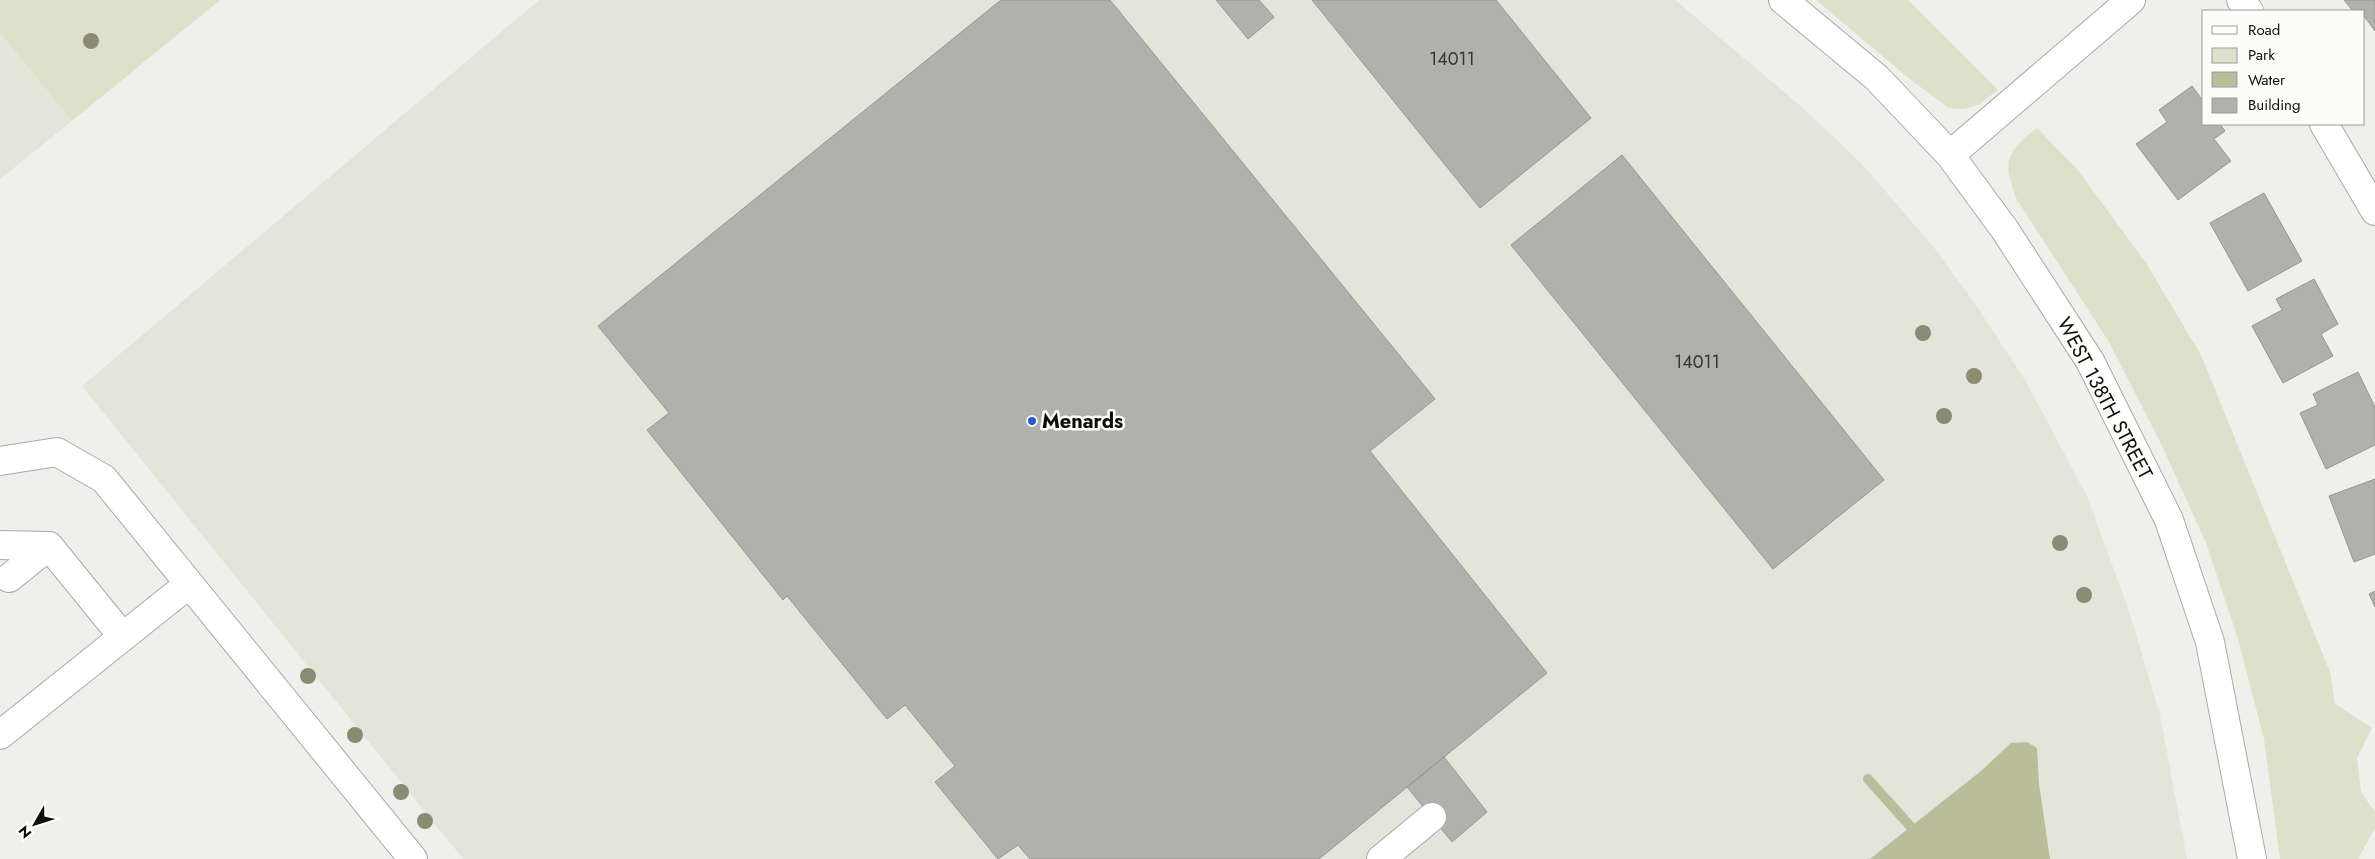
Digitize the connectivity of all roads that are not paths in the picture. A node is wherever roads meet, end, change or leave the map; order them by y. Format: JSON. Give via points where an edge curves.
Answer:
{"nodes":[{"id":1,"x":1783,"y":0,"type":"edge"},
{"id":2,"x":2131,"y":0,"type":"edge"},
{"id":3,"x":2325,"y":125,"type":"edge"},
{"id":4,"x":1950,"y":155,"type":"junction"},
{"id":5,"x":2375,"y":211,"type":"edge"},
{"id":6,"x":0,"y":461,"type":"edge"},
{"id":7,"x":0,"y":545,"type":"edge"},
{"id":8,"x":49,"y":546,"type":"junction"},
{"id":9,"x":9,"y":578,"type":"dead end"},
{"id":10,"x":189,"y":584,"type":"junction"},
{"id":11,"x":123,"y":637,"type":"junction"},
{"id":12,"x":0,"y":735,"type":"edge"},
{"id":13,"x":1432,"y":817,"type":"dead end"},
{"id":14,"x":412,"y":859,"type":"edge"},
{"id":15,"x":1381,"y":859,"type":"edge"},
{"id":16,"x":2252,"y":859,"type":"edge"}],
"edges":[{"from":1,"to":4,"type":"street","name":"WEST 138TH STREET","via":[[1877,78]]},
{"from":2,"to":4,"type":"street"},
{"from":3,"to":5,"type":"street"},
{"from":4,"to":16,"type":"street","name":"WEST 138TH STREET","via":[[2005,230],[2090,361],[2169,520],[2210,642]]},
{"from":6,"to":10,"type":"street","via":[[57,452],[104,479]]},
{"from":7,"to":8,"type":"street"},
{"from":8,"to":9,"type":"street"},
{"from":8,"to":11,"type":"street"},
{"from":10,"to":11,"type":"street"},
{"from":10,"to":14,"type":"street"},
{"from":11,"to":12,"type":"street"},
{"from":13,"to":15,"type":"street"}]}
